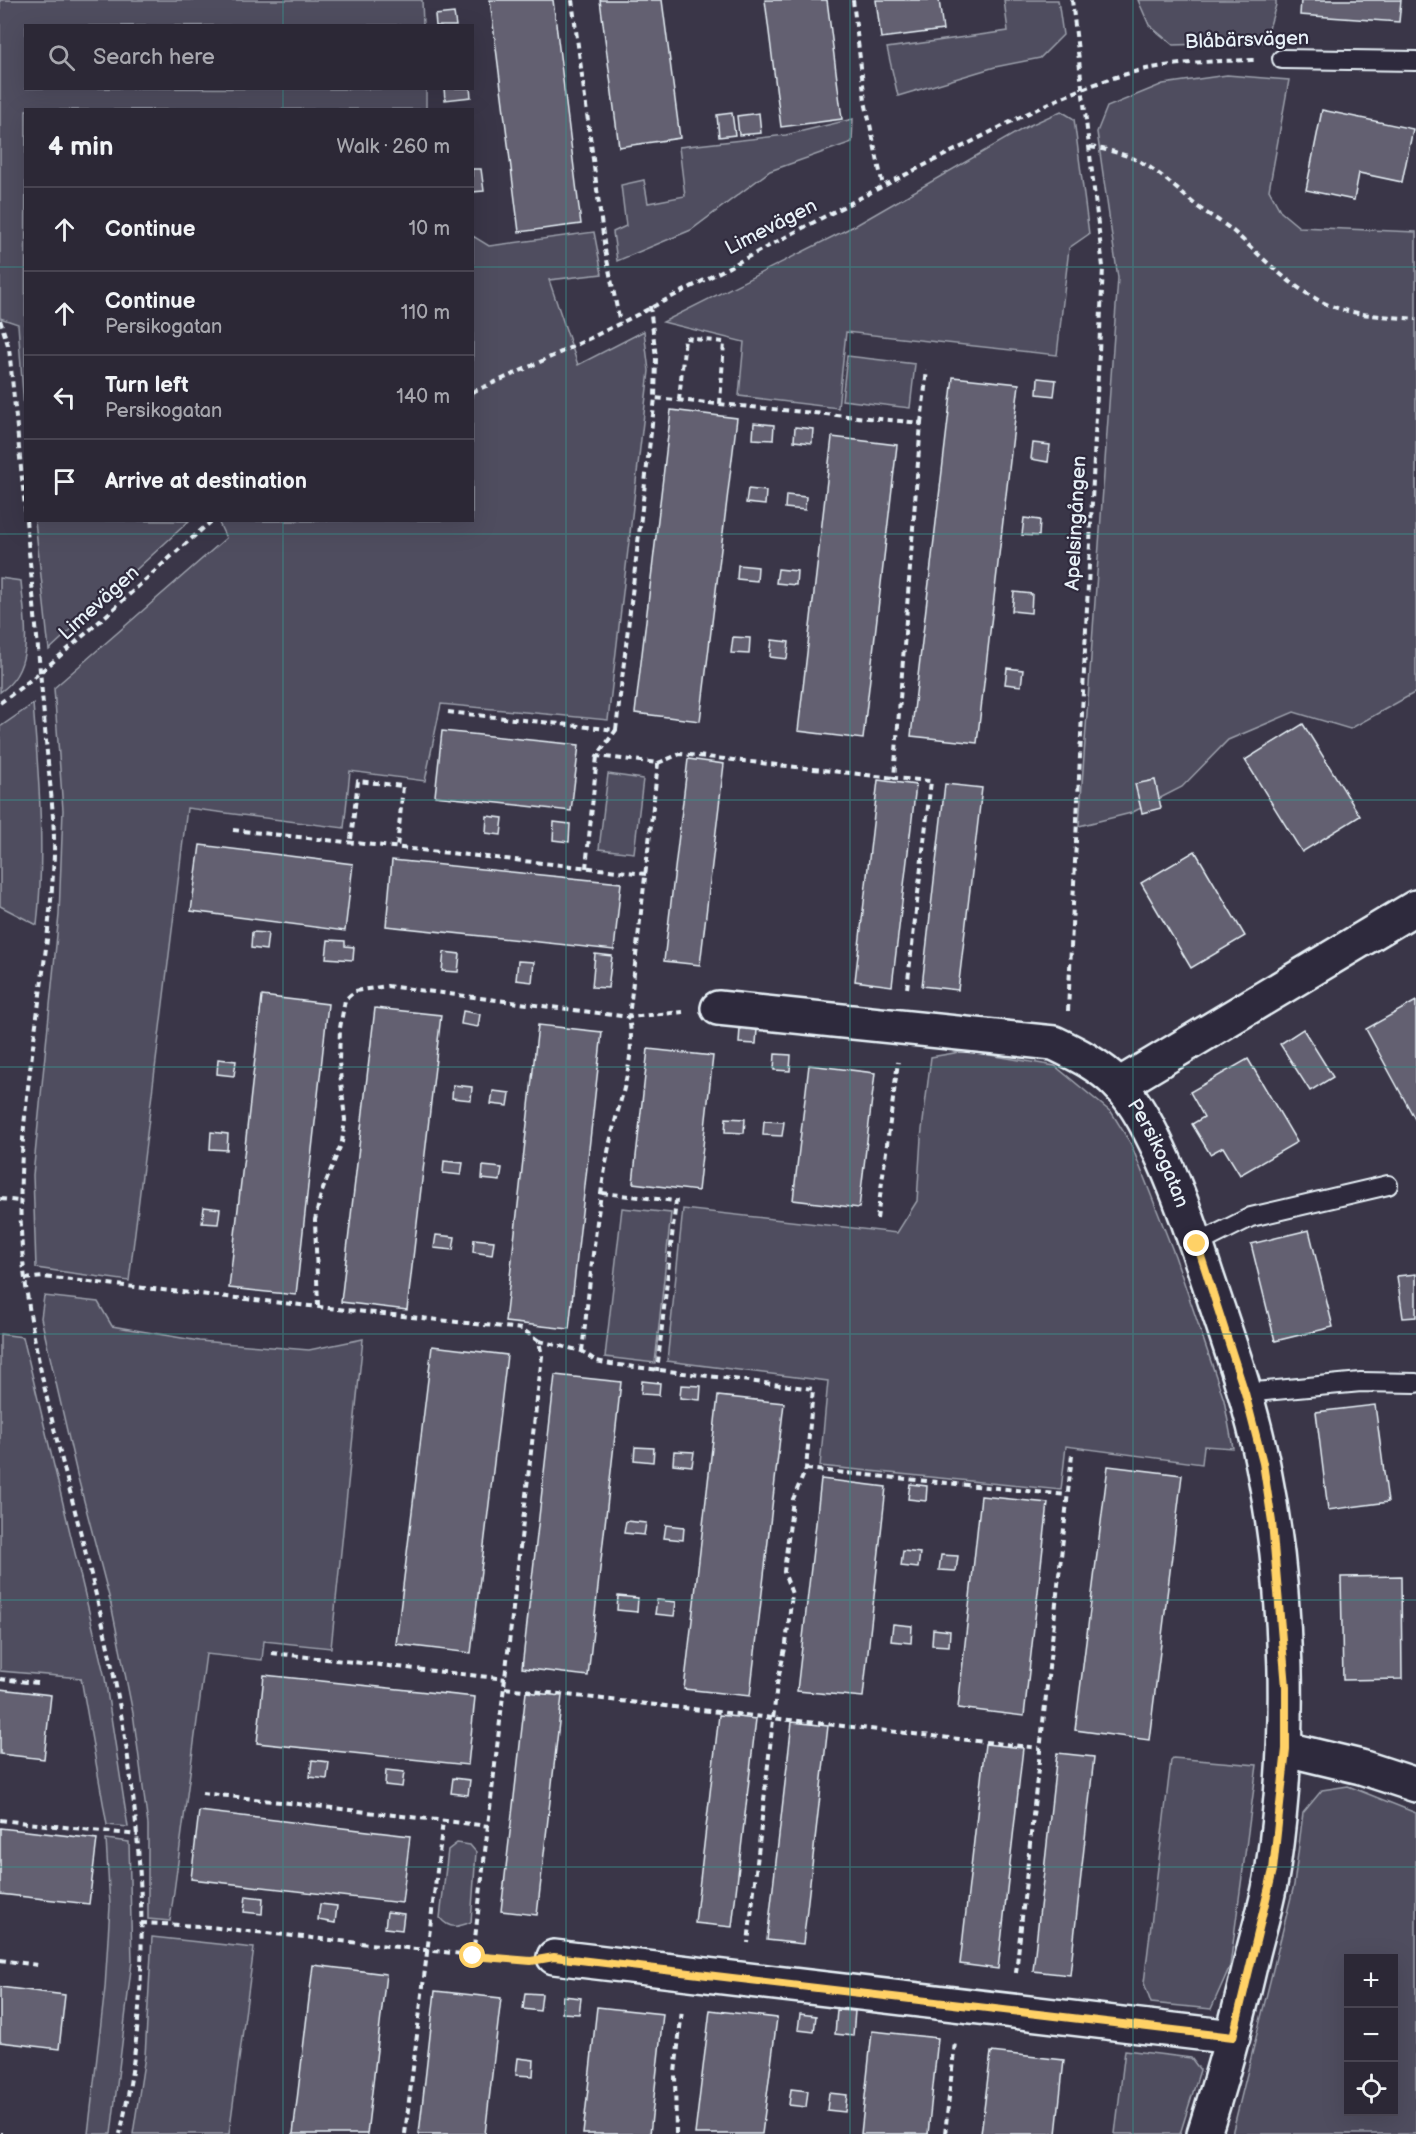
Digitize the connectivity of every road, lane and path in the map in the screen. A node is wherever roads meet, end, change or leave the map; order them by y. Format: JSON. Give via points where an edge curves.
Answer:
{"nodes":[{"id":1,"x":572,"y":0,"type":"edge"},
{"id":2,"x":853,"y":0,"type":"edge"},
{"id":3,"x":1072,"y":0,"type":"edge"},
{"id":4,"x":1282,"y":59,"type":"joint"},
{"id":5,"x":1416,"y":61,"type":"edge"},
{"id":6,"x":1084,"y":88,"type":"junction"},
{"id":7,"x":1090,"y":147,"type":"junction"},
{"id":8,"x":883,"y":186,"type":"junction"},
{"id":9,"x":650,"y":306,"type":"junction"},
{"id":10,"x":1416,"y":319,"type":"edge"},
{"id":11,"x":0,"y":320,"type":"edge"},
{"id":12,"x":620,"y":323,"type":"junction"},
{"id":13,"x":927,"y":370,"type":"dead end"},
{"id":14,"x":474,"y":391,"type":"edge"},
{"id":15,"x":655,"y":398,"type":"junction"},
{"id":16,"x":679,"y":399,"type":"junction"},
{"id":17,"x":720,"y":404,"type":"junction"},
{"id":18,"x":921,"y":423,"type":"junction"},
{"id":19,"x":24,"y":499,"type":"edge"},
{"id":20,"x":26,"y":522,"type":"edge"},
{"id":21,"x":211,"y":522,"type":"edge"},
{"id":22,"x":41,"y":674,"type":"junction"},
{"id":23,"x":0,"y":703,"type":"edge"},
{"id":24,"x":448,"y":712,"type":"dead end"},
{"id":25,"x":616,"y":730,"type":"junction"},
{"id":26,"x":597,"y":756,"type":"junction"},
{"id":27,"x":658,"y":763,"type":"junction"},
{"id":28,"x":894,"y":778,"type":"junction"},
{"id":29,"x":233,"y":830,"type":"dead end"},
{"id":30,"x":351,"y":839,"type":"dead end"},
{"id":31,"x":397,"y":848,"type":"junction"},
{"id":32,"x":586,"y":868,"type":"junction"},
{"id":33,"x":646,"y":874,"type":"junction"},
{"id":34,"x":1416,"y":907,"type":"edge"},
{"id":35,"x":718,"y":1008,"type":"joint"},
{"id":36,"x":629,"y":1017,"type":"junction"},
{"id":37,"x":903,"y":1027,"type":"junction"},
{"id":38,"x":1066,"y":1049,"type":"junction"},
{"id":39,"x":1119,"y":1085,"type":"junction"},
{"id":40,"x":1388,"y":1185,"type":"dead end"},
{"id":41,"x":602,"y":1193,"type":"junction"},
{"id":42,"x":0,"y":1199,"type":"edge"},
{"id":43,"x":20,"y":1201,"type":"junction"},
{"id":44,"x":878,"y":1219,"type":"dead end"},
{"id":45,"x":1197,"y":1244,"type":"junction"},
{"id":46,"x":25,"y":1279,"type":"junction"},
{"id":47,"x":318,"y":1306,"type":"junction"},
{"id":48,"x":539,"y":1341,"type":"junction"},
{"id":49,"x":582,"y":1351,"type":"junction"},
{"id":50,"x":657,"y":1371,"type":"junction"},
{"id":51,"x":1416,"y":1383,"type":"edge"},
{"id":52,"x":1245,"y":1393,"type":"junction"},
{"id":53,"x":1072,"y":1455,"type":"dead end"},
{"id":54,"x":806,"y":1469,"type":"junction"},
{"id":55,"x":1067,"y":1495,"type":"junction"},
{"id":56,"x":272,"y":1653,"type":"dead end"},
{"id":57,"x":0,"y":1679,"type":"edge"},
{"id":58,"x":506,"y":1679,"type":"junction"},
{"id":59,"x":37,"y":1683,"type":"dead end"},
{"id":60,"x":505,"y":1688,"type":"junction"},
{"id":61,"x":773,"y":1718,"type":"junction"},
{"id":62,"x":1039,"y":1748,"type":"junction"},
{"id":63,"x":1286,"y":1749,"type":"junction"},
{"id":64,"x":1416,"y":1785,"type":"edge"},
{"id":65,"x":202,"y":1793,"type":"dead end"},
{"id":66,"x":0,"y":1820,"type":"edge"},
{"id":67,"x":443,"y":1821,"type":"junction"},
{"id":68,"x":489,"y":1826,"type":"junction"},
{"id":69,"x":138,"y":1835,"type":"junction"},
{"id":70,"x":141,"y":1923,"type":"junction"},
{"id":71,"x":425,"y":1951,"type":"junction"},
{"id":72,"x":473,"y":1956,"type":"junction"},
{"id":73,"x":554,"y":1957,"type":"joint"},
{"id":74,"x":0,"y":1960,"type":"edge"},
{"id":75,"x":38,"y":1965,"type":"dead end"},
{"id":76,"x":687,"y":1973,"type":"junction"},
{"id":77,"x":744,"y":1980,"type":"junction"},
{"id":78,"x":959,"y":2005,"type":"junction"},
{"id":79,"x":1012,"y":2012,"type":"junction"},
{"id":80,"x":1233,"y":2037,"type":"junction"},
{"id":81,"x":120,"y":2134,"type":"edge"},
{"id":82,"x":405,"y":2134,"type":"edge"},
{"id":83,"x":676,"y":2134,"type":"edge"},
{"id":84,"x":945,"y":2134,"type":"edge"},
{"id":85,"x":1204,"y":2134,"type":"edge"}],
"edges":[{"from":1,"to":12,"type":"path","via":[[605,250]]},
{"from":2,"to":8,"type":"path","via":[[865,102]]},
{"from":3,"to":6,"type":"path","name":"Apelsingången"},
{"from":4,"to":5,"type":"lane","name":"Blåbärsvägen"},
{"from":4,"to":6,"type":"path","name":"Blåbärsvägen","via":[[1190,62],[1142,70]]},
{"from":6,"to":7,"type":"path","name":"Apelsingången"},
{"from":6,"to":8,"type":"path","name":"Limevägen"},
{"from":7,"to":10,"type":"path","via":[[1117,151],[1155,169],[1278,271],[1324,303],[1363,315]]},
{"from":7,"to":38,"type":"path","name":"Apelsingången","via":[[1103,267]]},
{"from":8,"to":9,"type":"path","name":"Limevägen"},
{"from":9,"to":12,"type":"path","name":"Limevägen"},
{"from":9,"to":15,"type":"path","via":[[656,358]]},
{"from":11,"to":19,"type":"path","via":[[9,348]]},
{"from":12,"to":14,"type":"path","name":"Limevägen"},
{"from":13,"to":18,"type":"path"},
{"from":15,"to":16,"type":"path"},
{"from":15,"to":25,"type":"path"},
{"from":16,"to":17,"type":"path"},
{"from":16,"to":17,"type":"path","via":[[685,338],[724,342]]},
{"from":17,"to":18,"type":"path"},
{"from":18,"to":28,"type":"path"},
{"from":20,"to":22,"type":"path"},
{"from":21,"to":22,"type":"path","name":"Limevägen"},
{"from":22,"to":23,"type":"path","name":"Limevägen"},
{"from":22,"to":43,"type":"path","via":[[54,854],[26,1104]]},
{"from":24,"to":25,"type":"path"},
{"from":25,"to":26,"type":"path"},
{"from":26,"to":27,"type":"path"},
{"from":26,"to":32,"type":"path"},
{"from":27,"to":28,"type":"path","via":[[680,754]]},
{"from":27,"to":33,"type":"path"},
{"from":28,"to":37,"type":"path","via":[[931,781]]},
{"from":29,"to":31,"type":"path"},
{"from":30,"to":31,"type":"path","via":[[358,781],[403,786]]},
{"from":31,"to":32,"type":"path"},
{"from":32,"to":33,"type":"path"},
{"from":33,"to":36,"type":"path"},
{"from":34,"to":39,"type":"street","name":"Persikogatan"},
{"from":35,"to":36,"type":"path"},
{"from":35,"to":37,"type":"street","name":"Persikogatan"},
{"from":36,"to":41,"type":"path","via":[[632,1036],[628,1082],[610,1145]]},
{"from":36,"to":47,"type":"path","via":[[387,986],[356,991],[345,1000],[339,1062],[345,1120],[342,1142],[315,1220]]},
{"from":37,"to":38,"type":"street","name":"Persikogatan","via":[[1054,1043]]},
{"from":37,"to":44,"type":"path"},
{"from":38,"to":39,"type":"street","name":"Persikogatan","via":[[1091,1061]]},
{"from":39,"to":45,"type":"street","name":"Persikogatan","via":[[1145,1122]]},
{"from":40,"to":45,"type":"lane","via":[[1251,1217]]},
{"from":41,"to":49,"type":"path"},
{"from":41,"to":50,"type":"path","via":[[676,1201]]},
{"from":42,"to":43,"type":"path"},
{"from":43,"to":46,"type":"path"},
{"from":45,"to":52,"type":"street","name":"Persikogatan"},
{"from":46,"to":47,"type":"path","via":[[43,1277]]},
{"from":46,"to":69,"type":"path","via":[[49,1409],[122,1712]]},
{"from":47,"to":48,"type":"path","via":[[522,1329]]},
{"from":48,"to":49,"type":"path"},
{"from":48,"to":58,"type":"path","via":[[542,1356]]},
{"from":49,"to":50,"type":"path","via":[[596,1361]]},
{"from":50,"to":54,"type":"path","via":[[813,1389]]},
{"from":51,"to":52,"type":"lane","via":[[1361,1382]]},
{"from":52,"to":63,"type":"street","name":"Persikogatan","via":[[1263,1463],[1272,1522],[1286,1687]]},
{"from":53,"to":55,"type":"path"},
{"from":54,"to":55,"type":"path"},
{"from":54,"to":61,"type":"path","via":[[793,1499],[784,1572],[792,1594]]},
{"from":55,"to":62,"type":"path"},
{"from":56,"to":58,"type":"path"},
{"from":57,"to":59,"type":"path"},
{"from":58,"to":60,"type":"path"},
{"from":60,"to":61,"type":"path"},
{"from":60,"to":68,"type":"path"},
{"from":61,"to":62,"type":"path"},
{"from":61,"to":77,"type":"path"},
{"from":62,"to":79,"type":"path"},
{"from":63,"to":64,"type":"street"},
{"from":63,"to":80,"type":"street","name":"Persikogatan","via":[[1273,1870]]},
{"from":65,"to":67,"type":"path"},
{"from":66,"to":69,"type":"path"},
{"from":67,"to":68,"type":"path"},
{"from":67,"to":71,"type":"path"},
{"from":68,"to":72,"type":"path"},
{"from":69,"to":70,"type":"path"},
{"from":70,"to":71,"type":"path"},
{"from":70,"to":81,"type":"path","via":[[138,2018]]},
{"from":71,"to":72,"type":"path"},
{"from":71,"to":82,"type":"path"},
{"from":72,"to":73,"type":"path","via":[[531,1961]]},
{"from":73,"to":76,"type":"street"},
{"from":74,"to":75,"type":"path"},
{"from":76,"to":77,"type":"street"},
{"from":76,"to":83,"type":"path","via":[[675,2073]]},
{"from":77,"to":78,"type":"street"},
{"from":78,"to":79,"type":"street"},
{"from":78,"to":84,"type":"path"},
{"from":79,"to":80,"type":"street"},
{"from":80,"to":85,"type":"street","name":"Persikogatan"}]}
